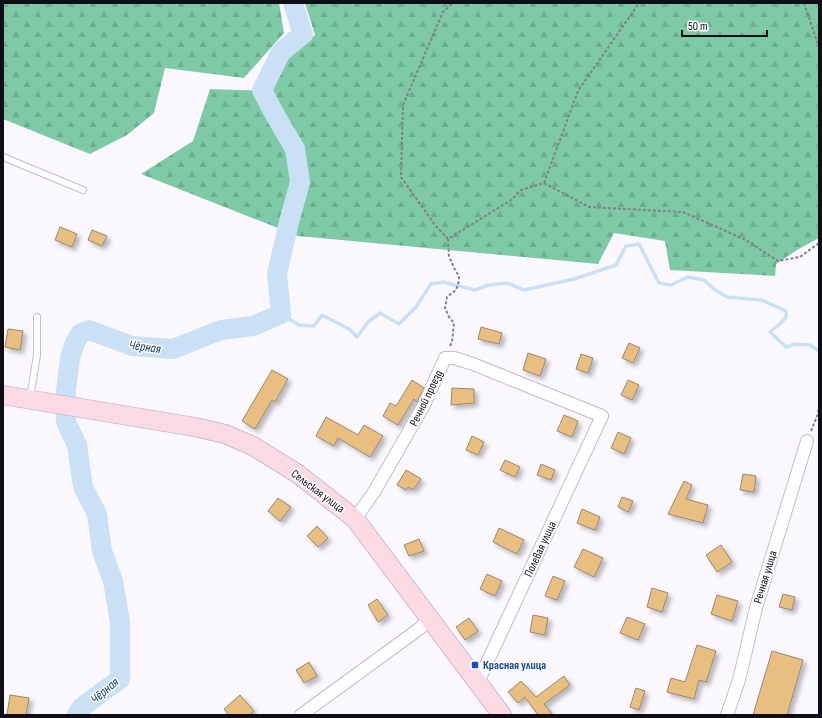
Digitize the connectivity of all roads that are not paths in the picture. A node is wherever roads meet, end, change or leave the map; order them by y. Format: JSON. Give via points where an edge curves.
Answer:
{"nodes":[{"id":1,"x":3,"y":157,"type":"edge"},
{"id":2,"x":83,"y":190,"type":"dead end"},
{"id":3,"x":37,"y":317,"type":"dead end"},
{"id":4,"x":3,"y":395,"type":"edge"},
{"id":5,"x":38,"y":401,"type":"junction"},
{"id":6,"x":602,"y":416,"type":"joint"},
{"id":7,"x":807,"y":440,"type":"road end"},
{"id":8,"x":355,"y":519,"type":"junction"},
{"id":9,"x":430,"y":619,"type":"junction"},
{"id":10,"x":478,"y":682,"type":"junction"},
{"id":11,"x":302,"y":715,"type":"edge"},
{"id":12,"x":502,"y":715,"type":"edge"},
{"id":13,"x":727,"y":715,"type":"edge"}],
"edges":[{"from":1,"to":2,"type":"lane"},
{"from":3,"to":5,"type":"lane"},
{"from":4,"to":5,"type":"main road","name":"Сельская улица"},
{"from":5,"to":8,"type":"main road","name":"Сельская улица","via":[[225,434],[253,446],[298,474]]},
{"from":6,"to":8,"type":"street","name":"Речной проезд","via":[[473,364],[445,358],[424,406],[374,492]]},
{"from":6,"to":10,"type":"street","name":"Полевая улица"},
{"from":7,"to":13,"type":"street","name":"Речная улица","via":[[756,608],[739,680]]},
{"from":8,"to":9,"type":"main road","name":"Сельская улица"},
{"from":9,"to":10,"type":"main road","name":"Сельская улица"},
{"from":9,"to":11,"type":"street"},
{"from":10,"to":12,"type":"main road","name":"Сельская улица"}]}
